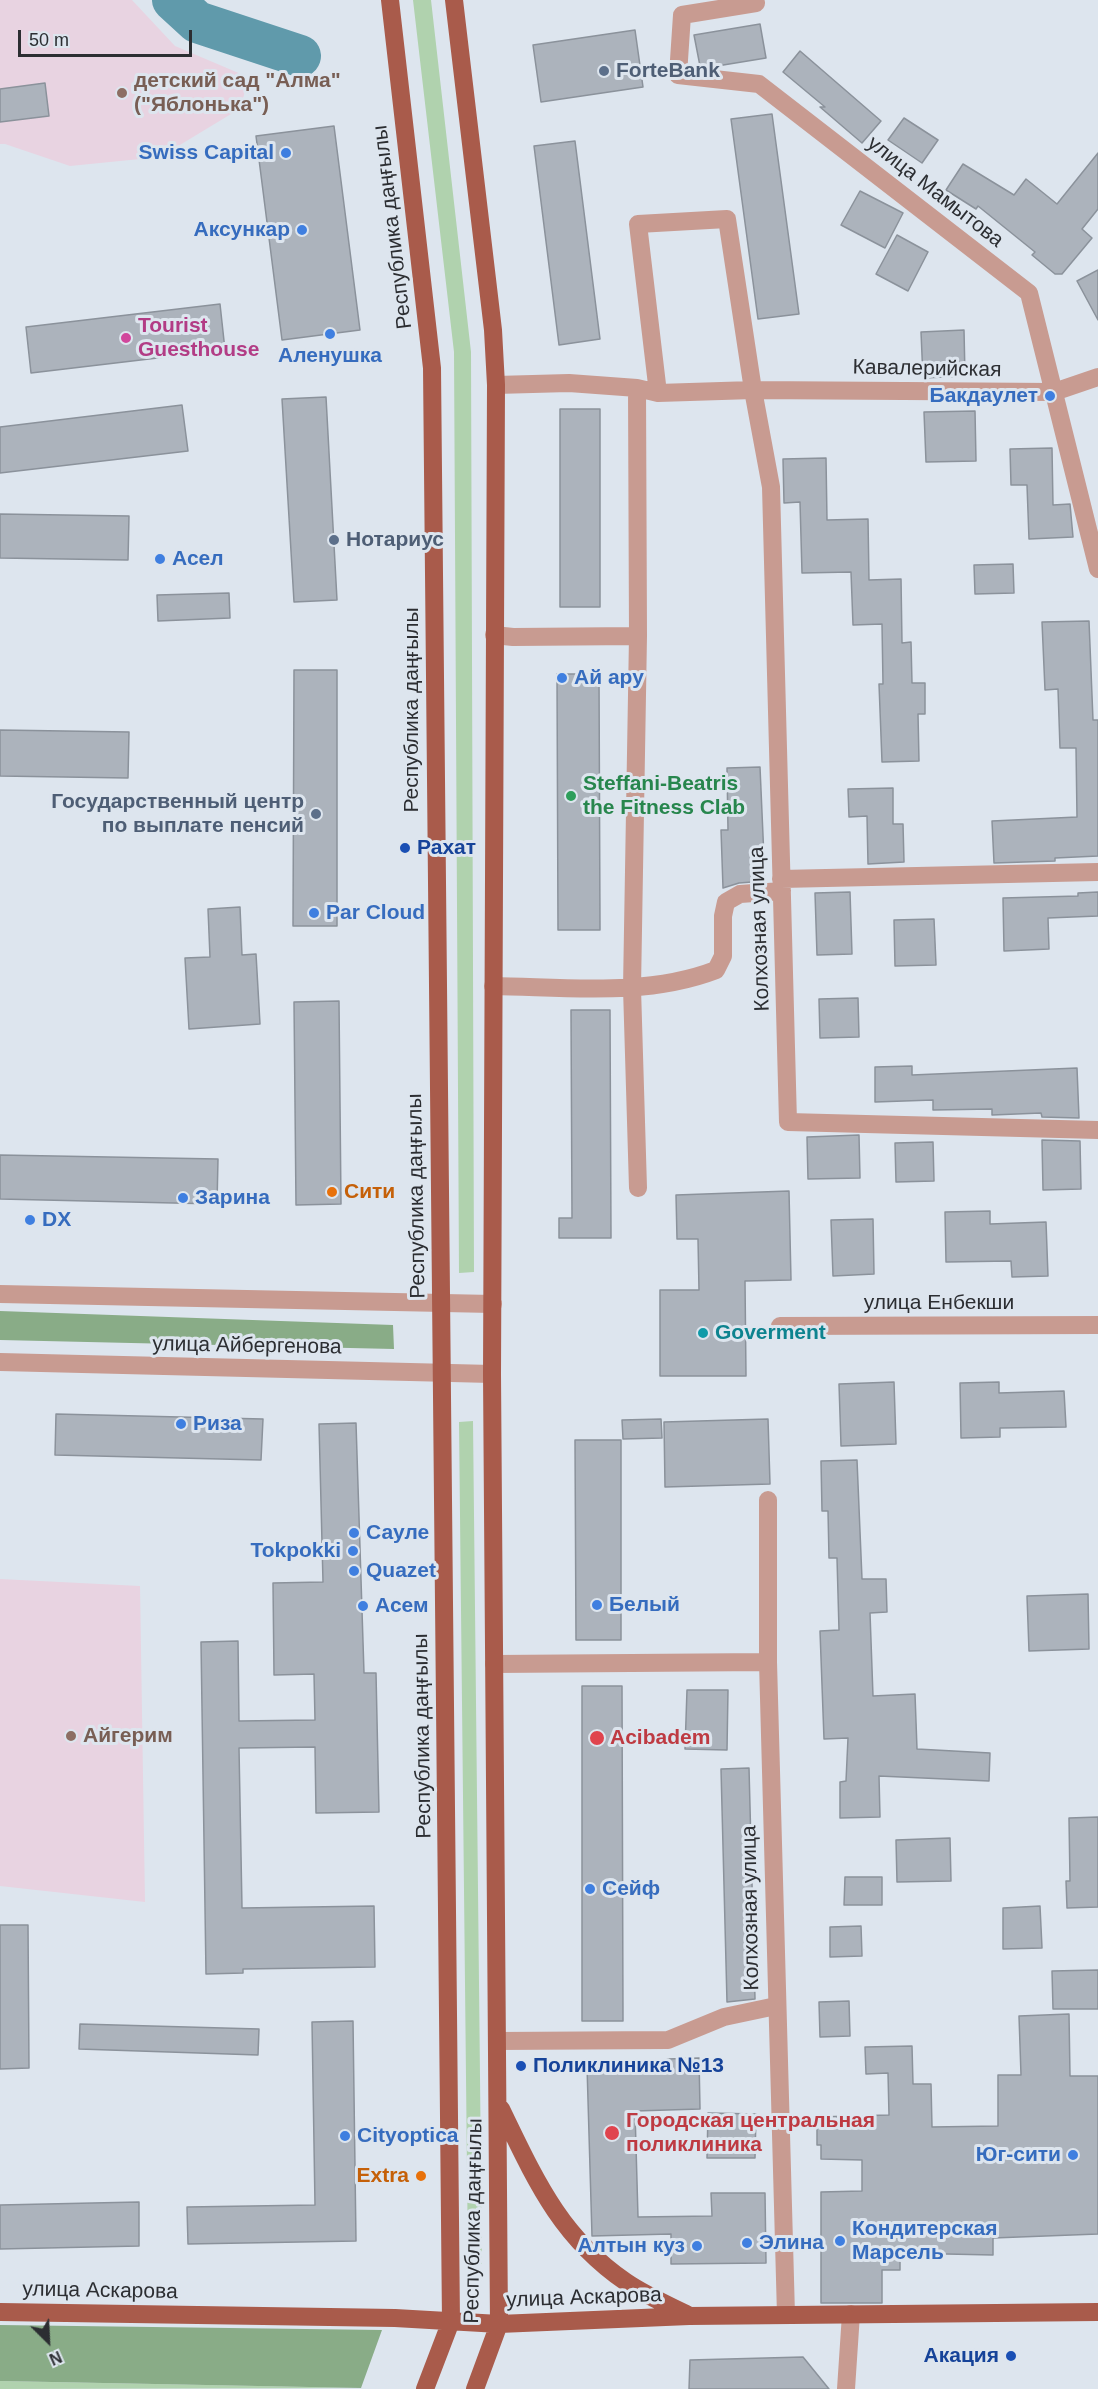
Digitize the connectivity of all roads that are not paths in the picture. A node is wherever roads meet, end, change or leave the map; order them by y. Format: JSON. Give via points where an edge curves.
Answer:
{"nodes":[{"id":1,"x":390,"y":0,"type":"edge"},
{"id":2,"x":454,"y":0,"type":"edge"},
{"id":3,"x":756,"y":3,"type":"dead end"},
{"id":4,"x":1098,"y":377,"type":"edge"},
{"id":5,"x":496,"y":385,"type":"junction"},
{"id":6,"x":637,"y":388,"type":"junction"},
{"id":7,"x":753,"y":390,"type":"junction"},
{"id":8,"x":658,"y":393,"type":"junction"},
{"id":9,"x":1054,"y":393,"type":"junction"},
{"id":10,"x":1098,"y":569,"type":"edge"},
{"id":11,"x":494,"y":635,"type":"junction"},
{"id":12,"x":638,"y":636,"type":"junction"},
{"id":13,"x":1098,"y":872,"type":"edge"},
{"id":14,"x":781,"y":885,"type":"junction"},
{"id":15,"x":493,"y":986,"type":"junction"},
{"id":16,"x":632,"y":988,"type":"junction"},
{"id":17,"x":1098,"y":1130,"type":"edge"},
{"id":18,"x":638,"y":1188,"type":"dead end"},
{"id":19,"x":0,"y":1294,"type":"edge"},
{"id":20,"x":441,"y":1303,"type":"junction"},
{"id":21,"x":493,"y":1304,"type":"junction"},
{"id":22,"x":1098,"y":1324,"type":"edge"},
{"id":23,"x":780,"y":1326,"type":"dead end"},
{"id":24,"x":0,"y":1362,"type":"edge"},
{"id":25,"x":441,"y":1373,"type":"junction"},
{"id":26,"x":492,"y":1374,"type":"junction"},
{"id":27,"x":768,"y":1500,"type":"dead end"},
{"id":28,"x":768,"y":1662,"type":"junction"},
{"id":29,"x":495,"y":1664,"type":"junction"},
{"id":30,"x":776,"y":2006,"type":"junction"},
{"id":31,"x":497,"y":2041,"type":"junction"},
{"id":32,"x":498,"y":2103,"type":"junction"},
{"id":33,"x":0,"y":2312,"type":"edge"},
{"id":34,"x":1098,"y":2312,"type":"edge"},
{"id":35,"x":850,"y":2314,"type":"junction"},
{"id":36,"x":786,"y":2315,"type":"junction"},
{"id":37,"x":689,"y":2316,"type":"junction"},
{"id":38,"x":451,"y":2321,"type":"junction"},
{"id":39,"x":499,"y":2324,"type":"junction"},
{"id":40,"x":425,"y":2389,"type":"edge"},
{"id":41,"x":475,"y":2389,"type":"edge"},
{"id":42,"x":846,"y":2389,"type":"edge"}],
"edges":[{"from":1,"to":20,"type":"main road","name":"Республика даңғылы","via":[[432,368]]},
{"from":2,"to":5,"type":"main road","name":"Республика даңғылы"},
{"from":3,"to":9,"type":"street","name":"улица Мамытова","via":[[682,15],[678,75],[759,84],[1029,293]]},
{"from":4,"to":9,"type":"street","name":"Кавалерийская"},
{"from":5,"to":6,"type":"street","name":"Кавалерийская","via":[[569,383]]},
{"from":5,"to":11,"type":"main road","name":"Республика даңғылы"},
{"from":6,"to":8,"type":"street","name":"Кавалерийская"},
{"from":6,"to":12,"type":"street"},
{"from":7,"to":8,"type":"street","name":"Кавалерийская"},
{"from":7,"to":8,"type":"street","name":"Колхозная улица","via":[[727,219],[638,224]]},
{"from":7,"to":9,"type":"street","name":"Кавалерийская"},
{"from":7,"to":14,"type":"street","name":"Колхозная улица","via":[[771,487]]},
{"from":9,"to":10,"type":"street","name":"улица Мамытова"},
{"from":11,"to":12,"type":"street"},
{"from":11,"to":15,"type":"main road","name":"Республика даңғылы"},
{"from":12,"to":16,"type":"street"},
{"from":13,"to":14,"type":"street"},
{"from":14,"to":16,"type":"street","via":[[740,894],[726,902],[723,956],[716,970]]},
{"from":14,"to":17,"type":"street","name":"Колхозная улица","via":[[788,1122]]},
{"from":15,"to":16,"type":"street"},
{"from":15,"to":21,"type":"main road","name":"Республика даңғылы"},
{"from":16,"to":18,"type":"street"},
{"from":19,"to":20,"type":"street"},
{"from":20,"to":21,"type":"street"},
{"from":20,"to":25,"type":"main road","name":"Республика даңғылы"},
{"from":21,"to":26,"type":"main road","name":"Республика даңғылы"},
{"from":22,"to":23,"type":"street","name":"улица Енбекши"},
{"from":24,"to":25,"type":"street","name":"улица Айбергенова"},
{"from":25,"to":26,"type":"street","name":"улица Айбергенова"},
{"from":25,"to":38,"type":"main road","name":"Республика даңғылы"},
{"from":26,"to":29,"type":"main road","name":"Республика даңғылы"},
{"from":27,"to":28,"type":"street","name":"Колхозная улица"},
{"from":28,"to":29,"type":"street"},
{"from":28,"to":30,"type":"street","name":"Колхозная улица"},
{"from":29,"to":31,"type":"main road","name":"Республика даңғылы"},
{"from":30,"to":31,"type":"street","via":[[723,2017],[668,2040]]},
{"from":30,"to":36,"type":"street","name":"Колхозная улица"},
{"from":31,"to":32,"type":"main road","name":"Республика даңғылы"},
{"from":32,"to":37,"type":"main road","via":[[535,2180],[558,2217],[590,2254],[627,2283]]},
{"from":32,"to":39,"type":"main road","name":"Республика даңғылы"},
{"from":33,"to":38,"type":"main road","name":"улица Аскарова"},
{"from":34,"to":35,"type":"main road","name":"улица Аскарова"},
{"from":35,"to":36,"type":"main road","name":"улица Аскарова"},
{"from":35,"to":42,"type":"street"},
{"from":36,"to":37,"type":"main road","name":"улица Аскарова"},
{"from":37,"to":39,"type":"main road","name":"улица Аскарова"},
{"from":38,"to":39,"type":"main road","name":"улица Аскарова"},
{"from":38,"to":40,"type":"main road","name":"Республика даңғылы"},
{"from":39,"to":41,"type":"main road","name":"Республика даңғылы"}]}
